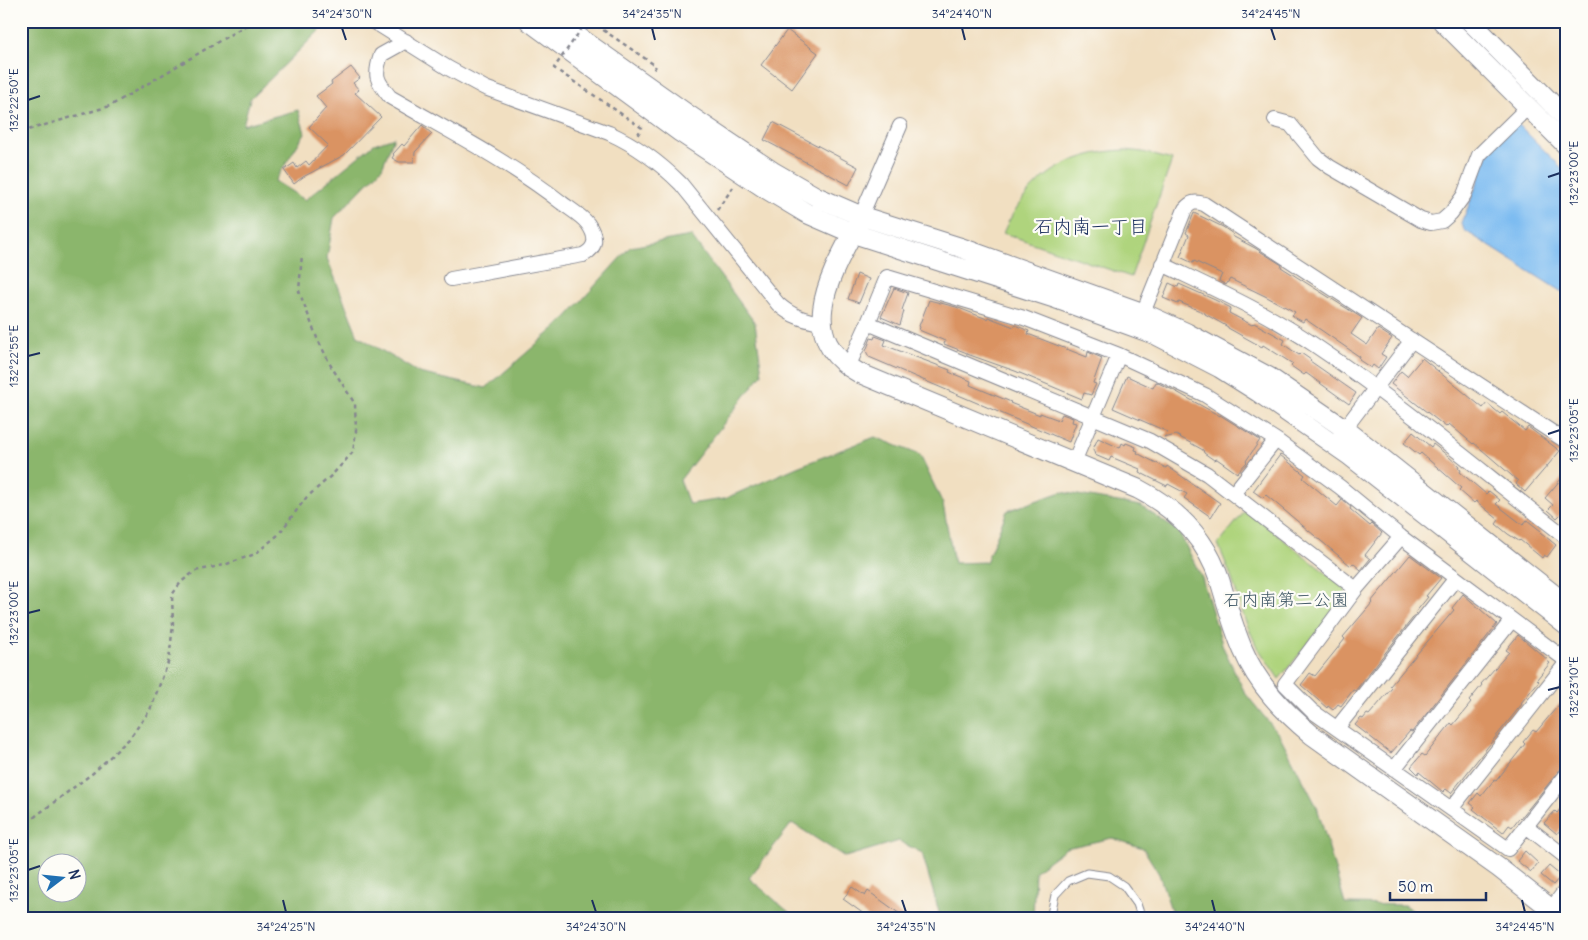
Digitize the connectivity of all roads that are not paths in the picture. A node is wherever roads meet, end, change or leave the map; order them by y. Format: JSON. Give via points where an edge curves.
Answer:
{"nodes":[{"id":1,"x":373,"y":21,"type":"edge"},
{"id":2,"x":529,"y":21,"type":"edge"},
{"id":3,"x":1442,"y":21,"type":"edge"},
{"id":4,"x":1470,"y":21,"type":"edge"},
{"id":5,"x":564,"y":23,"type":"edge"},
{"id":6,"x":406,"y":41,"type":"junction"},
{"id":7,"x":1528,"y":107,"type":"junction"},
{"id":8,"x":1567,"y":119,"type":"edge"},
{"id":9,"x":1275,"y":120,"type":"dead end"},
{"id":10,"x":900,"y":126,"type":"dead end"},
{"id":11,"x":1567,"y":146,"type":"edge"},
{"id":12,"x":861,"y":216,"type":"junction"},
{"id":13,"x":852,"y":233,"type":"junction"},
{"id":14,"x":1162,"y":264,"type":"junction"},
{"id":15,"x":451,"y":279,"type":"dead end"},
{"id":16,"x":1142,"y":313,"type":"junction"},
{"id":17,"x":821,"y":323,"type":"junction"},
{"id":18,"x":868,"y":323,"type":"junction"},
{"id":19,"x":1412,"y":340,"type":"junction"},
{"id":20,"x":1119,"y":355,"type":"junction"},
{"id":21,"x":848,"y":367,"type":"junction"},
{"id":22,"x":1376,"y":388,"type":"junction"},
{"id":23,"x":1093,"y":418,"type":"junction"},
{"id":24,"x":1345,"y":429,"type":"junction"},
{"id":25,"x":1276,"y":440,"type":"junction"},
{"id":26,"x":1567,"y":442,"type":"edge"},
{"id":27,"x":1333,"y":444,"type":"junction"},
{"id":28,"x":1074,"y":462,"type":"junction"},
{"id":29,"x":1233,"y":494,"type":"junction"},
{"id":30,"x":1567,"y":536,"type":"edge"},
{"id":31,"x":1401,"y":537,"type":"junction"},
{"id":32,"x":1456,"y":578,"type":"junction"},
{"id":33,"x":1356,"y":589,"type":"junction"},
{"id":34,"x":1567,"y":605,"type":"edge"},
{"id":35,"x":1512,"y":620,"type":"junction"},
{"id":36,"x":1567,"y":626,"type":"edge"},
{"id":37,"x":1567,"y":662,"type":"edge"},
{"id":38,"x":1337,"y":728,"type":"junction"},
{"id":39,"x":1394,"y":769,"type":"junction"},
{"id":40,"x":1567,"y":774,"type":"edge"},
{"id":41,"x":1451,"y":809,"type":"junction"},
{"id":42,"x":1526,"y":826,"type":"junction"},
{"id":43,"x":1567,"y":858,"type":"edge"},
{"id":44,"x":1567,"y":888,"type":"edge"},
{"id":45,"x":1558,"y":914,"type":"edge"},
{"id":46,"x":1050,"y":919,"type":"edge"},
{"id":47,"x":1142,"y":919,"type":"edge"}],
"edges":[{"from":1,"to":6,"type":"street"},
{"from":2,"to":13,"type":"street","via":[[680,132],[763,187],[806,213]]},
{"from":3,"to":7,"type":"street"},
{"from":4,"to":8,"type":"street"},
{"from":5,"to":12,"type":"street","via":[[690,116],[772,171],[816,197]]},
{"from":6,"to":15,"type":"street","via":[[381,55],[376,69],[378,83],[390,97],[526,176],[587,222],[594,234],[590,252],[583,255]]},
{"from":6,"to":17,"type":"street","via":[[485,88],[609,134],[647,154],[680,184],[778,304],[797,318]]},
{"from":7,"to":9,"type":"street","via":[[1479,155],[1466,189],[1451,214],[1432,224],[1330,167],[1318,158],[1290,124]]},
{"from":7,"to":11,"type":"street"},
{"from":10,"to":12,"type":"street"},
{"from":12,"to":13,"type":"street"},
{"from":12,"to":16,"type":"street","via":[[959,247]]},
{"from":13,"to":17,"type":"street","via":[[822,301]]},
{"from":13,"to":27,"type":"street","via":[[1057,299],[1156,335],[1228,372]]},
{"from":14,"to":16,"type":"street"},
{"from":14,"to":19,"type":"street","via":[[1185,209],[1197,201]]},
{"from":14,"to":22,"type":"street","via":[[1245,303],[1312,343]]},
{"from":16,"to":24,"type":"street","via":[[1270,377]]},
{"from":17,"to":21,"type":"street","via":[[833,353]]},
{"from":18,"to":20,"type":"street","via":[[887,276],[1024,318]]},
{"from":18,"to":21,"type":"street"},
{"from":18,"to":23,"type":"street"},
{"from":19,"to":22,"type":"street"},
{"from":19,"to":26,"type":"street"},
{"from":20,"to":23,"type":"street"},
{"from":20,"to":25,"type":"street","via":[[1205,395]]},
{"from":21,"to":28,"type":"street"},
{"from":22,"to":24,"type":"street"},
{"from":22,"to":30,"type":"street"},
{"from":23,"to":28,"type":"street"},
{"from":23,"to":29,"type":"street","via":[[1150,441]]},
{"from":24,"to":27,"type":"street"},
{"from":24,"to":34,"type":"street"},
{"from":25,"to":29,"type":"street"},
{"from":25,"to":31,"type":"street"},
{"from":27,"to":36,"type":"street"},
{"from":28,"to":45,"type":"street","via":[[1154,497],[1194,532],[1213,562],[1243,650],[1256,675],[1291,717]]},
{"from":29,"to":33,"type":"street"},
{"from":31,"to":32,"type":"street"},
{"from":31,"to":33,"type":"street"},
{"from":32,"to":35,"type":"street"},
{"from":32,"to":38,"type":"street"},
{"from":33,"to":38,"type":"street","via":[[1285,684],[1312,711]]},
{"from":35,"to":37,"type":"street"},
{"from":35,"to":39,"type":"street"},
{"from":37,"to":41,"type":"street"},
{"from":38,"to":39,"type":"street"},
{"from":39,"to":41,"type":"street"},
{"from":40,"to":42,"type":"street"},
{"from":41,"to":42,"type":"street","via":[[1508,849]]},
{"from":42,"to":43,"type":"street"},
{"from":44,"to":45,"type":"street"},
{"from":46,"to":47,"type":"lane","via":[[1055,895],[1068,881],[1087,873],[1109,876],[1124,886],[1137,904]]}]}
